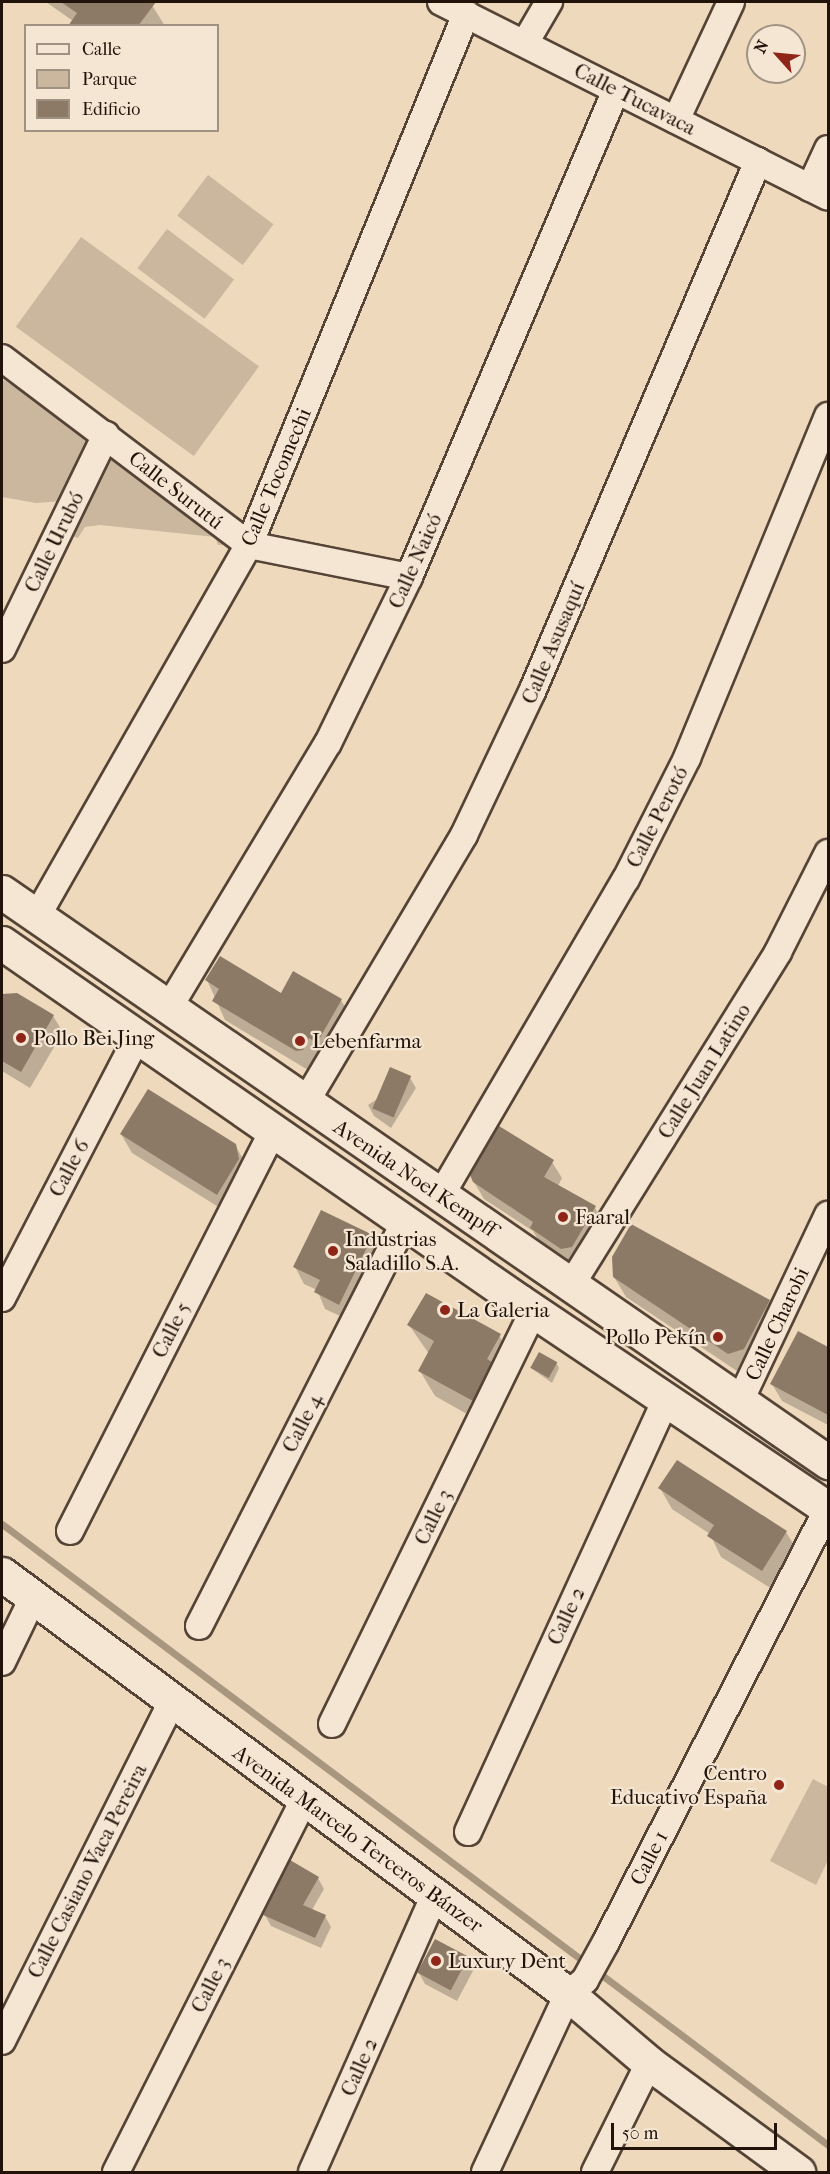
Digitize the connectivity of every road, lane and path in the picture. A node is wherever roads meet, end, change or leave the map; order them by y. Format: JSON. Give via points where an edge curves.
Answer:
{"nodes":[{"id":1,"x":441,"y":2,"type":"edge"},
{"id":2,"x":549,"y":2,"type":"edge"},
{"id":3,"x":731,"y":2,"type":"edge"},
{"id":4,"x":466,"y":14,"type":"junction"},
{"id":5,"x":525,"y":43,"type":"junction"},
{"id":6,"x":616,"y":90,"type":"junction"},
{"id":7,"x":676,"y":120,"type":"junction"},
{"id":8,"x":828,"y":149,"type":"edge"},
{"id":9,"x":758,"y":161,"type":"junction"},
{"id":10,"x":819,"y":193,"type":"edge"},
{"id":11,"x":2,"y":358,"type":"edge"},
{"id":12,"x":828,"y":416,"type":"edge"},
{"id":13,"x":106,"y":435,"type":"junction"},
{"id":14,"x":249,"y":546,"type":"junction"},
{"id":15,"x":409,"y":577,"type":"junction"},
{"id":16,"x":2,"y":649,"type":"edge"},
{"id":17,"x":828,"y":853,"type":"edge"},
{"id":18,"x":2,"y":892,"type":"edge"},
{"id":19,"x":37,"y":916,"type":"junction"},
{"id":20,"x":3,"y":946,"type":"edge"},
{"id":21,"x":139,"y":990,"type":"junction"},
{"id":22,"x":168,"y":1009,"type":"junction"},
{"id":23,"x":137,"y":1038,"type":"junction"},
{"id":24,"x":305,"y":1103,"type":"junction"},
{"id":25,"x":283,"y":1137,"type":"junction"},
{"id":26,"x":441,"y":1195,"type":"junction"},
{"id":27,"x":828,"y":1215,"type":"edge"},
{"id":28,"x":405,"y":1221,"type":"junction"},
{"id":29,"x":571,"y":1285,"type":"junction"},
{"id":30,"x":2,"y":1298,"type":"edge"},
{"id":31,"x":527,"y":1306,"type":"junction"},
{"id":32,"x":665,"y":1401,"type":"junction"},
{"id":33,"x":746,"y":1406,"type":"junction"},
{"id":34,"x":828,"y":1462,"type":"edge"},
{"id":35,"x":828,"y":1509,"type":"edge"},
{"id":36,"x":70,"y":1531,"type":"dead end"},
{"id":37,"x":2,"y":1574,"type":"edge"},
{"id":38,"x":33,"y":1598,"type":"junction"},
{"id":39,"x":199,"y":1626,"type":"dead end"},
{"id":40,"x":2,"y":1662,"type":"edge"},
{"id":41,"x":171,"y":1701,"type":"junction"},
{"id":42,"x":332,"y":1724,"type":"dead end"},
{"id":43,"x":305,"y":1798,"type":"junction"},
{"id":44,"x":468,"y":1832,"type":"dead end"},
{"id":45,"x":435,"y":1895,"type":"junction"},
{"id":46,"x":577,"y":1987,"type":"junction"},
{"id":47,"x":2,"y":2041,"type":"edge"},
{"id":48,"x":649,"y":2062,"type":"junction"},
{"id":49,"x":116,"y":2172,"type":"edge"},
{"id":50,"x":312,"y":2172,"type":"edge"},
{"id":51,"x":485,"y":2172,"type":"edge"},
{"id":52,"x":595,"y":2172,"type":"edge"},
{"id":53,"x":798,"y":2172,"type":"edge"}],
"edges":[{"from":1,"to":4,"type":"street","name":"Calle Tucavaca"},
{"from":2,"to":5,"type":"street"},
{"from":3,"to":7,"type":"street"},
{"from":4,"to":5,"type":"street","name":"Calle Tucavaca"},
{"from":4,"to":14,"type":"street","name":"Calle Tocomechi"},
{"from":5,"to":6,"type":"street","name":"Calle Tucavaca"},
{"from":6,"to":7,"type":"street","name":"Calle Tucavaca"},
{"from":6,"to":15,"type":"street","name":"Calle Naicó"},
{"from":7,"to":9,"type":"street","name":"Calle Tucavaca"},
{"from":8,"to":10,"type":"street"},
{"from":9,"to":10,"type":"street","name":"Calle Tucavaca"},
{"from":9,"to":24,"type":"street","name":"Calle Asusaquí","via":[[532,692],[464,835]]},
{"from":11,"to":13,"type":"street","name":"Calle Surutú"},
{"from":12,"to":26,"type":"street","name":"Calle Perotó","via":[[672,788],[626,879]]},
{"from":13,"to":14,"type":"street","name":"Calle Surutú"},
{"from":13,"to":16,"type":"street","name":"Calle Urubó"},
{"from":14,"to":15,"type":"street","name":"Calle Surutú"},
{"from":14,"to":19,"type":"street","name":"Calle Tocomechi"},
{"from":15,"to":22,"type":"street","name":"Calle Naicó","via":[[328,743]]},
{"from":17,"to":29,"type":"street","name":"Calle Juan Latino","via":[[778,952]]},
{"from":18,"to":19,"type":"main road","name":"Avenida Noel Kempff"},
{"from":19,"to":21,"type":"main road","name":"Avenida Noel Kempff"},
{"from":20,"to":21,"type":"main road","via":[[36,948],[95,978]]},
{"from":20,"to":23,"type":"main road","name":"Avenida Noel Kempff"},
{"from":21,"to":22,"type":"main road","name":"Avenida Noel Kempff"},
{"from":22,"to":24,"type":"main road","name":"Avenida Noel Kempff"},
{"from":23,"to":25,"type":"main road","name":"Avenida Noel Kempff"},
{"from":23,"to":30,"type":"street","name":"Calle 6"},
{"from":24,"to":26,"type":"main road","name":"Avenida Noel Kempff"},
{"from":25,"to":26,"type":"main road","via":[[319,1147],[392,1191]]},
{"from":25,"to":28,"type":"main road","name":"Avenida Noel Kempff"},
{"from":25,"to":36,"type":"street","name":"Calle 5"},
{"from":26,"to":29,"type":"main road","name":"Avenida Noel Kempff"},
{"from":26,"to":31,"type":"main road","via":[[440,1211],[451,1230]]},
{"from":27,"to":33,"type":"street","name":"Calle Charobi"},
{"from":28,"to":31,"type":"main road","name":"Avenida Noel Kempff"},
{"from":28,"to":39,"type":"street","name":"Calle 4"},
{"from":29,"to":33,"type":"main road","name":"Avenida Noel Kempff"},
{"from":31,"to":32,"type":"main road","name":"Avenida Noel Kempff"},
{"from":31,"to":42,"type":"street","name":"Calle 3"},
{"from":32,"to":35,"type":"main road","name":"Avenida Noel Kempff"},
{"from":32,"to":44,"type":"street","name":"Calle 2"},
{"from":33,"to":34,"type":"main road","name":"Avenida Noel Kempff"},
{"from":33,"to":35,"type":"main road","via":[[815,1481]]},
{"from":35,"to":46,"type":"street","name":"Calle 1","via":[[606,1942]]},
{"from":37,"to":38,"type":"main road","name":"Avenida Marcelo Terceros Bánzer"},
{"from":38,"to":40,"type":"street"},
{"from":38,"to":41,"type":"main road","name":"Avenida Marcelo Terceros Bánzer"},
{"from":41,"to":43,"type":"main road","name":"Avenida Marcelo Terceros Bánzer"},
{"from":41,"to":47,"type":"street","name":"Calle Casiano Vaca Pereira"},
{"from":43,"to":45,"type":"main road","name":"Avenida Marcelo Terceros Bánzer"},
{"from":43,"to":49,"type":"street","name":"Calle 3"},
{"from":45,"to":46,"type":"main road","name":"Avenida Marcelo Terceros Bánzer"},
{"from":45,"to":50,"type":"street","name":"Calle 2"},
{"from":46,"to":48,"type":"main road","name":"Avenida Marcelo Terceros Bánzer"},
{"from":46,"to":51,"type":"street","name":"Calle 1"},
{"from":48,"to":52,"type":"street"},
{"from":48,"to":53,"type":"main road","name":"Avenida Marcelo Terceros Bánzer"}]}
